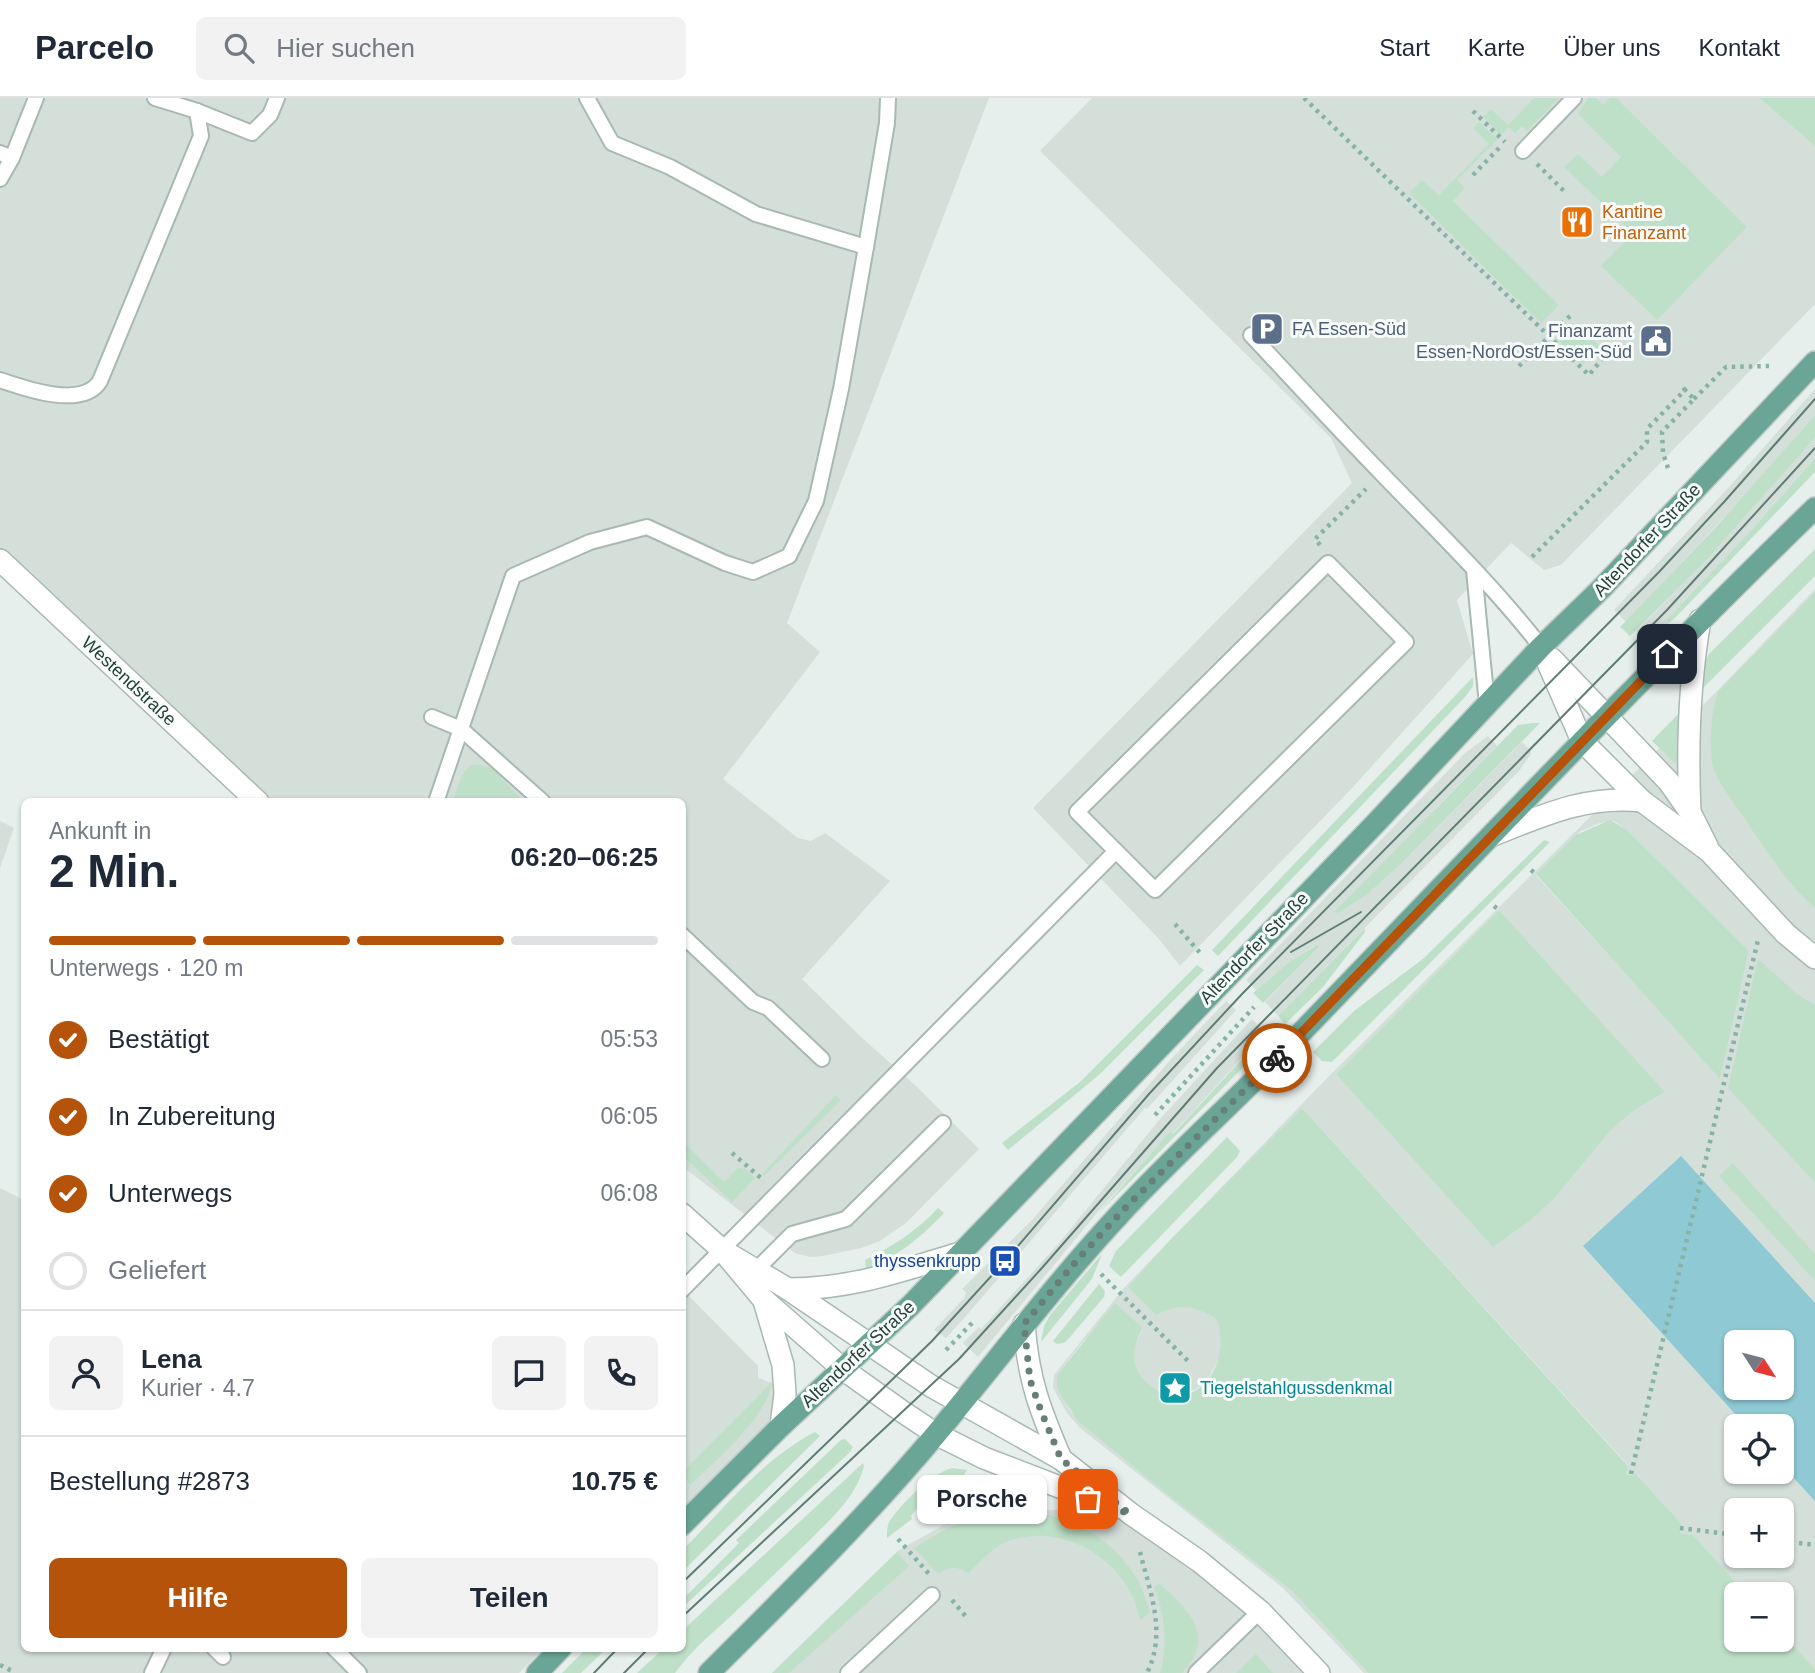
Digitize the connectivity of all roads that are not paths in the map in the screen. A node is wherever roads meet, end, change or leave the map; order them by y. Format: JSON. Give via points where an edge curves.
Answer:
{"nodes":[{"id":1,"x":36,"y":98,"type":"edge"},
{"id":2,"x":155,"y":98,"type":"edge"},
{"id":3,"x":277,"y":98,"type":"edge"},
{"id":4,"x":587,"y":98,"type":"edge"},
{"id":5,"x":888,"y":98,"type":"edge"},
{"id":6,"x":1574,"y":98,"type":"edge"},
{"id":7,"x":197,"y":111,"type":"junction"},
{"id":8,"x":1524,"y":151,"type":"dead end"},
{"id":9,"x":6,"y":156,"type":"edge"},
{"id":10,"x":0,"y":179,"type":"edge"},
{"id":11,"x":866,"y":247,"type":"junction"},
{"id":12,"x":1251,"y":335,"type":"dead end"},
{"id":13,"x":1815,"y":362,"type":"edge"},
{"id":14,"x":0,"y":380,"type":"edge"},
{"id":15,"x":1815,"y":508,"type":"edge"},
{"id":16,"x":0,"y":560,"type":"edge"},
{"id":17,"x":1474,"y":570,"type":"junction"},
{"id":18,"x":1700,"y":620,"type":"junction"},
{"id":19,"x":1541,"y":647,"type":"junction"},
{"id":20,"x":1487,"y":705,"type":"junction"},
{"id":21,"x":1607,"y":716,"type":"junction"},
{"id":22,"x":432,"y":717,"type":"dead end"},
{"id":23,"x":461,"y":729,"type":"junction"},
{"id":24,"x":1582,"y":741,"type":"junction"},
{"id":25,"x":254,"y":798,"type":"edge"},
{"id":26,"x":437,"y":798,"type":"edge"},
{"id":27,"x":539,"y":798,"type":"edge"},
{"id":28,"x":1643,"y":801,"type":"junction"},
{"id":29,"x":1690,"y":812,"type":"junction"},
{"id":30,"x":1493,"y":835,"type":"junction"},
{"id":31,"x":1116,"y":851,"type":"junction"},
{"id":32,"x":1710,"y":852,"type":"junction"},
{"id":33,"x":686,"y":940,"type":"edge"},
{"id":34,"x":1815,"y":958,"type":"edge"},
{"id":35,"x":822,"y":1059,"type":"dead end"},
{"id":36,"x":943,"y":1123,"type":"dead end"},
{"id":37,"x":686,"y":1218,"type":"edge"},
{"id":38,"x":722,"y":1250,"type":"junction"},
{"id":39,"x":960,"y":1252,"type":"junction"},
{"id":40,"x":751,"y":1274,"type":"junction"},
{"id":41,"x":686,"y":1286,"type":"edge"},
{"id":42,"x":788,"y":1289,"type":"junction"},
{"id":43,"x":763,"y":1299,"type":"junction"},
{"id":44,"x":1024,"y":1324,"type":"junction"},
{"id":45,"x":870,"y":1345,"type":"junction"},
{"id":46,"x":844,"y":1370,"type":"junction"},
{"id":47,"x":961,"y":1404,"type":"junction"},
{"id":48,"x":781,"y":1426,"type":"junction"},
{"id":49,"x":936,"y":1434,"type":"junction"},
{"id":50,"x":1061,"y":1459,"type":"junction"},
{"id":51,"x":1130,"y":1514,"type":"junction"},
{"id":52,"x":686,"y":1515,"type":"edge"},
{"id":53,"x":932,"y":1595,"type":"dead end"},
{"id":54,"x":1259,"y":1611,"type":"junction"},
{"id":55,"x":162,"y":1652,"type":"edge"},
{"id":56,"x":338,"y":1652,"type":"edge"},
{"id":57,"x":557,"y":1652,"type":"edge"},
{"id":58,"x":152,"y":1673,"type":"edge"},
{"id":59,"x":359,"y":1673,"type":"edge"},
{"id":60,"x":537,"y":1673,"type":"edge"},
{"id":61,"x":709,"y":1673,"type":"edge"},
{"id":62,"x":848,"y":1673,"type":"edge"},
{"id":63,"x":1196,"y":1673,"type":"edge"},
{"id":64,"x":1319,"y":1673,"type":"edge"}],
"edges":[{"from":1,"to":9,"type":"lane"},
{"from":2,"to":7,"type":"lane"},
{"from":3,"to":7,"type":"lane","via":[[270,115],[252,133]]},
{"from":4,"to":11,"type":"lane","via":[[612,143],[670,167],[756,214]]},
{"from":5,"to":11,"type":"lane"},
{"from":6,"to":8,"type":"lane"},
{"from":7,"to":14,"type":"lane","via":[[201,136],[96,388],[72,397]]},
{"from":9,"to":10,"type":"lane"},
{"from":11,"to":23,"type":"lane","via":[[816,501],[789,556],[753,572],[647,527],[590,542],[513,576]]},
{"from":12,"to":17,"type":"lane"},
{"from":13,"to":19,"type":"main road","name":"Altendorfer Straße"},
{"from":15,"to":18,"type":"main road"},
{"from":16,"to":25,"type":"street","name":"Westendstraße"},
{"from":17,"to":19,"type":"lane"},
{"from":17,"to":20,"type":"lane"},
{"from":18,"to":21,"type":"main road"},
{"from":18,"to":29,"type":"street","via":[[1689,700]]},
{"from":19,"to":20,"type":"main road","name":"Altendorfer Straße"},
{"from":19,"to":21,"type":"street"},
{"from":19,"to":24,"type":"street"},
{"from":20,"to":39,"type":"main road","name":"Altendorfer Straße"},
{"from":21,"to":24,"type":"main road"},
{"from":21,"to":29,"type":"street","via":[[1669,782]]},
{"from":22,"to":23,"type":"lane"},
{"from":23,"to":26,"type":"lane"},
{"from":23,"to":27,"type":"lane"},
{"from":24,"to":28,"type":"street"},
{"from":24,"to":30,"type":"main road"},
{"from":28,"to":30,"type":"street","via":[[1597,800]]},
{"from":28,"to":32,"type":"street"},
{"from":29,"to":32,"type":"street"},
{"from":30,"to":44,"type":"main road","via":[[1126,1207]]},
{"from":31,"to":31,"type":"lane","via":[[1155,890],[1406,642],[1328,563],[1077,812]]},
{"from":31,"to":38,"type":"lane"},
{"from":32,"to":34,"type":"street","via":[[1786,934]]},
{"from":33,"to":35,"type":"lane"},
{"from":36,"to":40,"type":"lane","via":[[846,1219],[792,1234]]},
{"from":37,"to":38,"type":"street"},
{"from":38,"to":40,"type":"street"},
{"from":38,"to":41,"type":"lane"},
{"from":39,"to":42,"type":"street","via":[[859,1283]]},
{"from":39,"to":45,"type":"main road","name":"Altendorfer Straße"},
{"from":40,"to":42,"type":"street"},
{"from":40,"to":43,"type":"street"},
{"from":42,"to":45,"type":"street"},
{"from":43,"to":46,"type":"street"},
{"from":43,"to":48,"type":"street","via":[[783,1364]]},
{"from":44,"to":47,"type":"main road"},
{"from":44,"to":50,"type":"street","via":[[1030,1380]]},
{"from":45,"to":46,"type":"main road","name":"Altendorfer Straße"},
{"from":45,"to":47,"type":"street"},
{"from":46,"to":48,"type":"main road","name":"Altendorfer Straße"},
{"from":46,"to":49,"type":"street"},
{"from":47,"to":49,"type":"main road"},
{"from":47,"to":50,"type":"street"},
{"from":48,"to":52,"type":"main road","name":"Altendorfer Straße"},
{"from":49,"to":51,"type":"street","via":[[984,1458]]},
{"from":49,"to":61,"type":"main road","via":[[827,1557]]},
{"from":50,"to":51,"type":"street"},
{"from":51,"to":54,"type":"street","via":[[1199,1561]]},
{"from":53,"to":62,"type":"lane"},
{"from":54,"to":63,"type":"lane"},
{"from":54,"to":64,"type":"street"},
{"from":55,"to":58,"type":"lane"},
{"from":56,"to":59,"type":"lane"},
{"from":57,"to":60,"type":"main road"}]}
